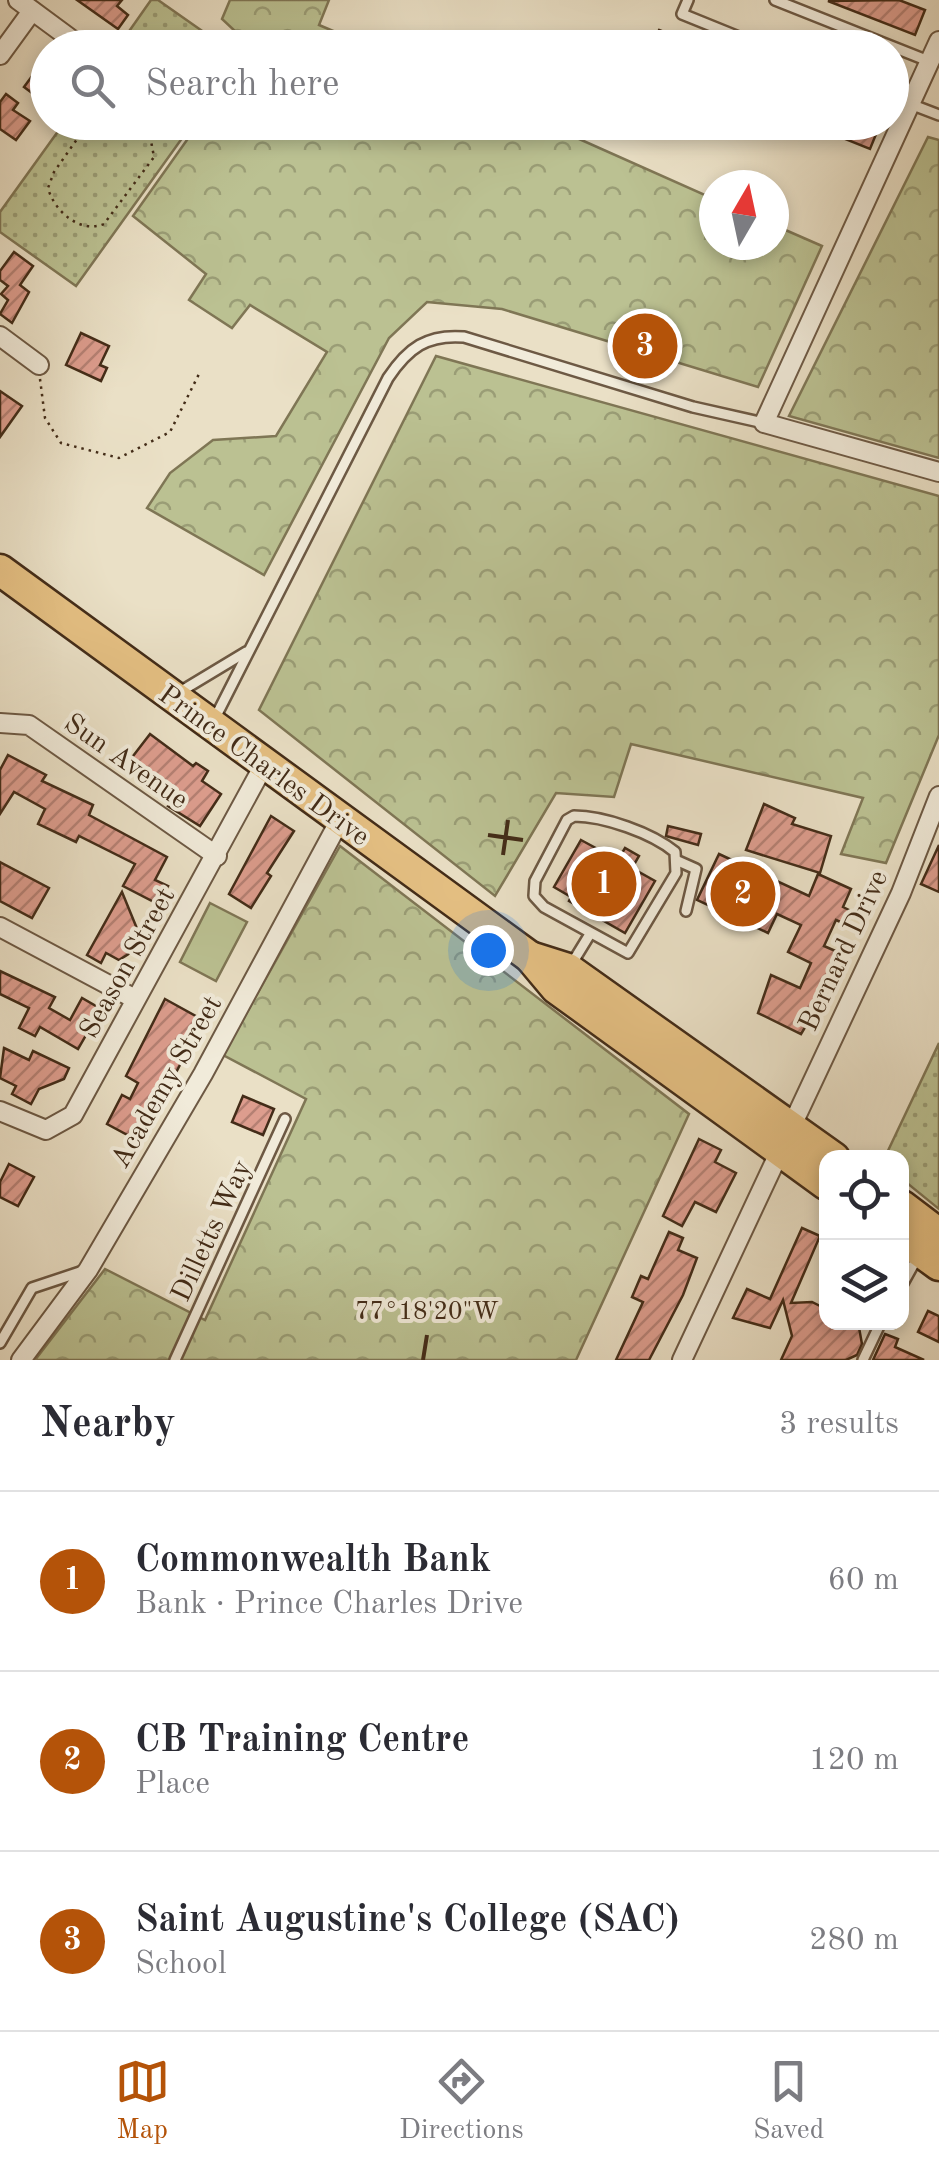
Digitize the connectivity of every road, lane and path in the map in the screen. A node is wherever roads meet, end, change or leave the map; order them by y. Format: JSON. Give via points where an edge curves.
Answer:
{"nodes":[{"id":1,"x":688,"y":0,"type":"edge"},
{"id":2,"x":775,"y":0,"type":"edge"},
{"id":3,"x":25,"y":5,"type":"edge"},
{"id":4,"x":59,"y":30,"type":"edge"},
{"id":5,"x":722,"y":30,"type":"edge"},
{"id":6,"x":850,"y":30,"type":"edge"},
{"id":7,"x":939,"y":41,"type":"edge"},
{"id":8,"x":909,"y":53,"type":"edge"},
{"id":9,"x":0,"y":55,"type":"edge"},
{"id":10,"x":931,"y":62,"type":"junction"},
{"id":11,"x":909,"y":105,"type":"edge"},
{"id":12,"x":912,"y":106,"type":"junction"},
{"id":13,"x":909,"y":112,"type":"edge"},
{"id":14,"x":939,"y":115,"type":"edge"},
{"id":15,"x":76,"y":140,"type":"edge"},
{"id":16,"x":150,"y":140,"type":"edge"},
{"id":17,"x":896,"y":140,"type":"edge"},
{"id":18,"x":1,"y":339,"type":"edge"},
{"id":19,"x":38,"y":365,"type":"joint"},
{"id":20,"x":200,"y":372,"type":"dead end"},
{"id":21,"x":764,"y":423,"type":"junction"},
{"id":22,"x":939,"y":472,"type":"edge"},
{"id":23,"x":0,"y":570,"type":"edge"},
{"id":24,"x":248,"y":651,"type":"junction"},
{"id":25,"x":173,"y":696,"type":"junction"},
{"id":26,"x":0,"y":723,"type":"edge"},
{"id":27,"x":211,"y":724,"type":"junction"},
{"id":28,"x":264,"y":765,"type":"junction"},
{"id":29,"x":939,"y":796,"type":"edge"},
{"id":30,"x":340,"y":820,"type":"junction"},
{"id":31,"x":217,"y":856,"type":"junction"},
{"id":32,"x":678,"y":860,"type":"junction"},
{"id":33,"x":686,"y":911,"type":"dead end"},
{"id":34,"x":0,"y":926,"type":"edge"},
{"id":35,"x":590,"y":934,"type":"junction"},
{"id":36,"x":562,"y":979,"type":"junction"},
{"id":37,"x":135,"y":1000,"type":"junction"},
{"id":38,"x":0,"y":1111,"type":"edge"},
{"id":39,"x":285,"y":1119,"type":"dead end"},
{"id":40,"x":784,"y":1137,"type":"junction"},
{"id":41,"x":819,"y":1152,"type":"edge"},
{"id":42,"x":819,"y":1176,"type":"edge"},
{"id":43,"x":909,"y":1217,"type":"edge"},
{"id":44,"x":927,"y":1244,"type":"edge"},
{"id":45,"x":88,"y":1270,"type":"junction"},
{"id":46,"x":909,"y":1274,"type":"edge"},
{"id":47,"x":877,"y":1330,"type":"edge"},
{"id":48,"x":0,"y":1342,"type":"edge"},
{"id":49,"x":21,"y":1360,"type":"edge"},
{"id":50,"x":174,"y":1360,"type":"edge"},
{"id":51,"x":682,"y":1360,"type":"edge"},
{"id":52,"x":864,"y":1360,"type":"edge"}],
"edges":[{"from":1,"to":5,"type":"lane","via":[[682,14]]},
{"from":2,"to":6,"type":"lane"},
{"from":3,"to":4,"type":"street"},
{"from":3,"to":9,"type":"street"},
{"from":7,"to":10,"type":"street"},
{"from":8,"to":10,"type":"lane"},
{"from":10,"to":12,"type":"street"},
{"from":11,"to":12,"type":"lane"},
{"from":12,"to":13,"type":"street"},
{"from":12,"to":14,"type":"lane"},
{"from":15,"to":16,"type":"path","via":[[48,188],[56,206],[92,228],[104,224],[154,157]]},
{"from":17,"to":21,"type":"street"},
{"from":18,"to":19,"type":"street"},
{"from":19,"to":20,"type":"path","via":[[45,418],[61,443],[119,458],[170,432]]},
{"from":21,"to":22,"type":"street"},
{"from":21,"to":24,"type":"lane","via":[[475,340],[427,339],[388,378]]},
{"from":23,"to":25,"type":"highway","name":"Prince Charles Drive"},
{"from":24,"to":25,"type":"lane"},
{"from":24,"to":27,"type":"lane"},
{"from":25,"to":27,"type":"highway","name":"Prince Charles Drive"},
{"from":26,"to":31,"type":"street","name":"Sun Avenue","via":[[29,724]]},
{"from":27,"to":28,"type":"highway","name":"Prince Charles Drive"},
{"from":28,"to":30,"type":"highway","name":"Prince Charles Drive"},
{"from":28,"to":31,"type":"street","name":"Season Street"},
{"from":29,"to":40,"type":"street","name":"Bernard Drive","via":[[901,893]]},
{"from":30,"to":36,"type":"highway","name":"Prince Charles Drive"},
{"from":30,"to":45,"type":"street","name":"Academy Street","via":[[204,1074]]},
{"from":31,"to":37,"type":"street","name":"Season Street"},
{"from":32,"to":33,"type":"lane","via":[[696,869]]},
{"from":32,"to":35,"type":"lane","via":[[632,952]]},
{"from":32,"to":35,"type":"lane","via":[[664,843],[592,817],[567,820],[535,881],[534,896]]},
{"from":34,"to":37,"type":"street"},
{"from":35,"to":36,"type":"lane"},
{"from":36,"to":40,"type":"highway","name":"Prince Charles Drive"},
{"from":37,"to":38,"type":"street","name":"Season Street","via":[[72,1115],[46,1130]]},
{"from":39,"to":50,"type":"lane","name":"Dilletts Way"},
{"from":40,"to":41,"type":"highway","name":"Prince Charles Drive"},
{"from":40,"to":42,"type":"highway","name":"Prince Charles Drive"},
{"from":40,"to":51,"type":"street","name":"Bernard Drive"},
{"from":43,"to":44,"type":"highway"},
{"from":44,"to":46,"type":"lane"},
{"from":45,"to":48,"type":"lane","via":[[32,1288]]},
{"from":45,"to":49,"type":"street","name":"Academy Street"},
{"from":47,"to":52,"type":"lane"}]}
